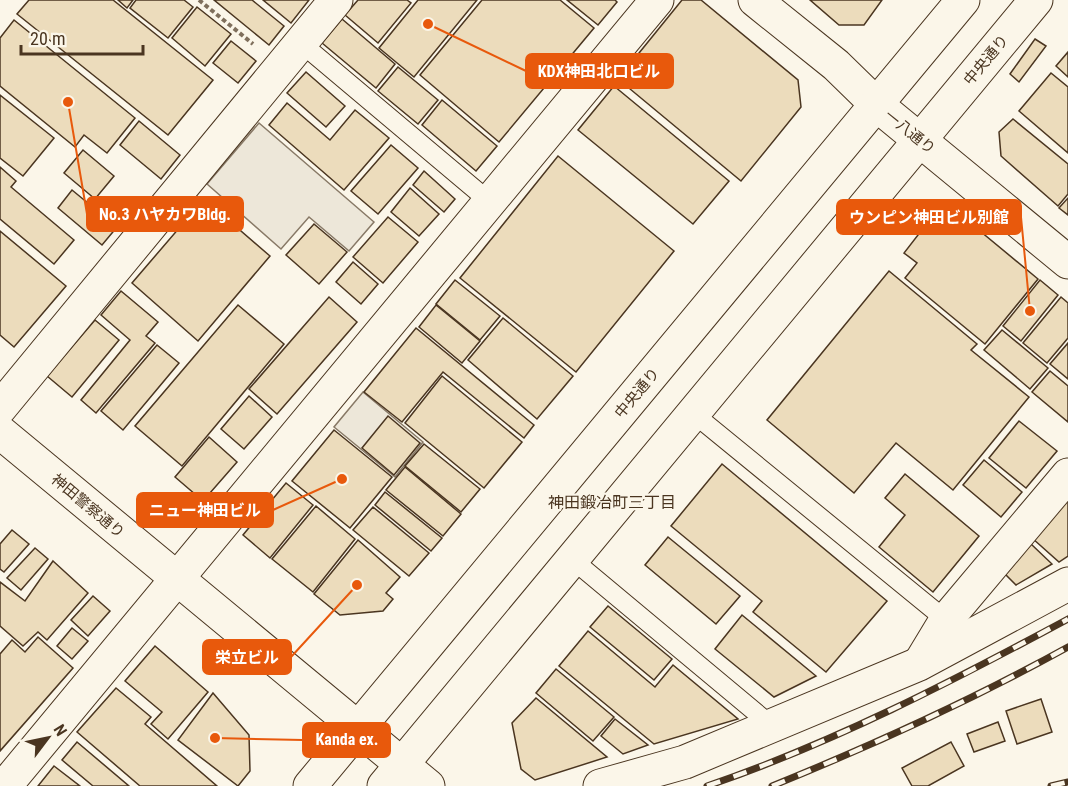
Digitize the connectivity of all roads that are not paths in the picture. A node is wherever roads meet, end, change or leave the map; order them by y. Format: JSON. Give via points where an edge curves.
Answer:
{"nodes":[{"id":1,"x":336,"y":0,"type":"edge"},
{"id":2,"x":657,"y":0,"type":"edge"},
{"id":3,"x":755,"y":0,"type":"edge"},
{"id":4,"x":963,"y":0,"type":"edge"},
{"id":5,"x":1036,"y":0,"type":"edge"},
{"id":6,"x":291,"y":55,"type":"junction"},
{"id":7,"x":877,"y":105,"type":"junction"},
{"id":8,"x":920,"y":140,"type":"junction"},
{"id":9,"x":489,"y":202,"type":"junction"},
{"id":10,"x":1068,"y":262,"type":"edge"},
{"id":11,"x":0,"y":408,"type":"edge"},
{"id":12,"x":694,"y":414,"type":"junction"},
{"id":13,"x":0,"y":432,"type":"edge"},
{"id":14,"x":1068,"y":475,"type":"edge"},
{"id":15,"x":573,"y":560,"type":"junction"},
{"id":16,"x":175,"y":579,"type":"junction"},
{"id":17,"x":1068,"y":584,"type":"edge"},
{"id":18,"x":946,"y":621,"type":"junction"},
{"id":19,"x":920,"y":664,"type":"junction"},
{"id":20,"x":772,"y":726,"type":"junction"},
{"id":21,"x":358,"y":727,"type":"junction"},
{"id":22,"x":393,"y":775,"type":"edge"},
{"id":23,"x":5,"y":778,"type":"edge"},
{"id":24,"x":310,"y":786,"type":"edge"},
{"id":25,"x":428,"y":786,"type":"edge"},
{"id":26,"x":600,"y":786,"type":"edge"}],
"edges":[{"from":1,"to":6,"type":"main road"},
{"from":2,"to":9,"type":"main road"},
{"from":3,"to":7,"type":"main road","name":"一八通り","via":[[836,65]]},
{"from":4,"to":7,"type":"main road","name":"中央通り"},
{"from":5,"to":8,"type":"main road","name":"中央通り"},
{"from":6,"to":9,"type":"lane"},
{"from":6,"to":11,"type":"main road"},
{"from":7,"to":8,"type":"main road","name":"一八通り"},
{"from":7,"to":21,"type":"main road","name":"中央通り"},
{"from":8,"to":10,"type":"main road","name":"一八通り"},
{"from":8,"to":12,"type":"main road","name":"中央通り"},
{"from":9,"to":16,"type":"main road"},
{"from":12,"to":15,"type":"main road","name":"中央通り"},
{"from":12,"to":18,"type":"lane"},
{"from":13,"to":16,"type":"main road","name":"神田警察通り"},
{"from":14,"to":18,"type":"main road"},
{"from":15,"to":20,"type":"lane"},
{"from":15,"to":22,"type":"main road","name":"中央通り"},
{"from":16,"to":21,"type":"main road","name":"神田警察通り"},
{"from":16,"to":23,"type":"main road"},
{"from":17,"to":19,"type":"main road"},
{"from":18,"to":19,"type":"main road"},
{"from":19,"to":20,"type":"main road"},
{"from":20,"to":26,"type":"main road","via":[[685,762]]},
{"from":21,"to":22,"type":"main road","name":"神田警察通り"},
{"from":21,"to":24,"type":"main road","name":"中央通り"},
{"from":22,"to":25,"type":"main road","name":"神田警察通り"}]}
